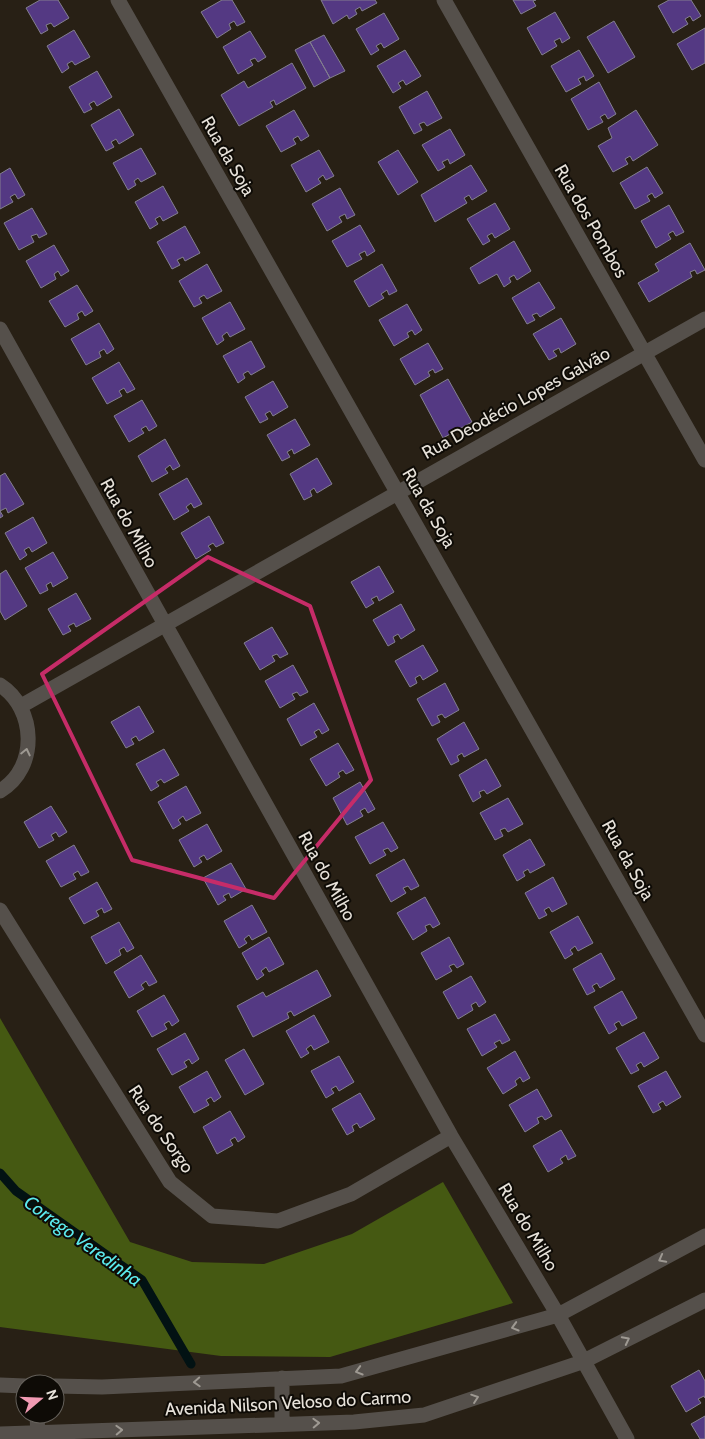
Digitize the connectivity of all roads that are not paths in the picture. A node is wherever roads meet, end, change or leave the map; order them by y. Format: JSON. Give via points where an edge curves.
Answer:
{"nodes":[{"id":1,"x":118,"y":0,"type":"edge"},
{"id":2,"x":444,"y":0,"type":"edge"},
{"id":3,"x":705,"y":319,"type":"edge"},
{"id":4,"x":0,"y":329,"type":"edge"},
{"id":5,"x":645,"y":353,"type":"junction"},
{"id":6,"x":705,"y":460,"type":"edge"},
{"id":7,"x":398,"y":491,"type":"junction"},
{"id":8,"x":164,"y":624,"type":"junction"},
{"id":9,"x":0,"y":685,"type":"edge"},
{"id":10,"x":20,"y":706,"type":"junction"},
{"id":11,"x":0,"y":791,"type":"edge"},
{"id":12,"x":0,"y":910,"type":"edge"},
{"id":13,"x":705,"y":1035,"type":"edge"},
{"id":14,"x":451,"y":1136,"type":"junction"},
{"id":15,"x":705,"y":1236,"type":"edge"},
{"id":16,"x":705,"y":1300,"type":"edge"},
{"id":17,"x":558,"y":1315,"type":"junction"},
{"id":18,"x":582,"y":1362,"type":"junction"},
{"id":19,"x":282,"y":1378,"type":"junction"},
{"id":20,"x":0,"y":1386,"type":"edge"},
{"id":21,"x":15,"y":1386,"type":"edge"},
{"id":22,"x":65,"y":1386,"type":"edge"},
{"id":23,"x":282,"y":1424,"type":"junction"},
{"id":24,"x":0,"y":1434,"type":"edge"},
{"id":25,"x":38,"y":1436,"type":"edge"},
{"id":26,"x":627,"y":1439,"type":"edge"}],
"edges":[{"from":1,"to":7,"type":"street","name":"Rua da Soja"},
{"from":2,"to":5,"type":"street","name":"Rua dos Pombos"},
{"from":3,"to":5,"type":"street","name":"Rua Deodécio Lopes Galvão"},
{"from":4,"to":8,"type":"street","name":"Rua do Milho"},
{"from":5,"to":6,"type":"street","name":"Rua dos Pombos"},
{"from":5,"to":7,"type":"street","name":"Rua Deodécio Lopes Galvão"},
{"from":7,"to":8,"type":"street","name":"Rua Deodécio Lopes Galvão"},
{"from":7,"to":13,"type":"street","name":"Rua da Soja"},
{"from":8,"to":10,"type":"street","name":"Rua Deodécio Lopes Galvão"},
{"from":8,"to":14,"type":"street","name":"Rua do Milho"},
{"from":9,"to":10,"type":"street"},
{"from":11,"to":10,"type":"street","one_way":true,"via":[[21,770],[28,749],[28,727]]},
{"from":12,"to":14,"type":"street","name":"Rua do Sorgo","via":[[170,1182],[212,1216],[278,1221],[351,1194]]},
{"from":14,"to":17,"type":"street","name":"Rua do Milho"},
{"from":15,"to":17,"type":"street","name":"Avenida Nilson Veloso do Carmo","one_way":true},
{"from":18,"to":16,"type":"street","name":"Avenida Nilson Veloso do Carmo","one_way":true},
{"from":17,"to":18,"type":"street","name":"Rua do Milho"},
{"from":17,"to":19,"type":"street","name":"Avenida Nilson Veloso do Carmo","one_way":true,"via":[[341,1376]]},
{"from":23,"to":18,"type":"street","name":"Avenida Nilson Veloso do Carmo","one_way":true,"via":[[354,1422],[424,1415]]},
{"from":18,"to":26,"type":"street","name":"Rua do Milho"},
{"from":19,"to":22,"type":"street","name":"Avenida Nilson Veloso do Carmo","one_way":true},
{"from":19,"to":23,"type":"street"},
{"from":20,"to":21,"type":"street"},
{"from":25,"to":23,"type":"street","name":"Avenida Nilson Veloso do Carmo","one_way":true},
{"from":24,"to":25,"type":"street","name":"Avenida Nilson Veloso do Carmo"}]}
